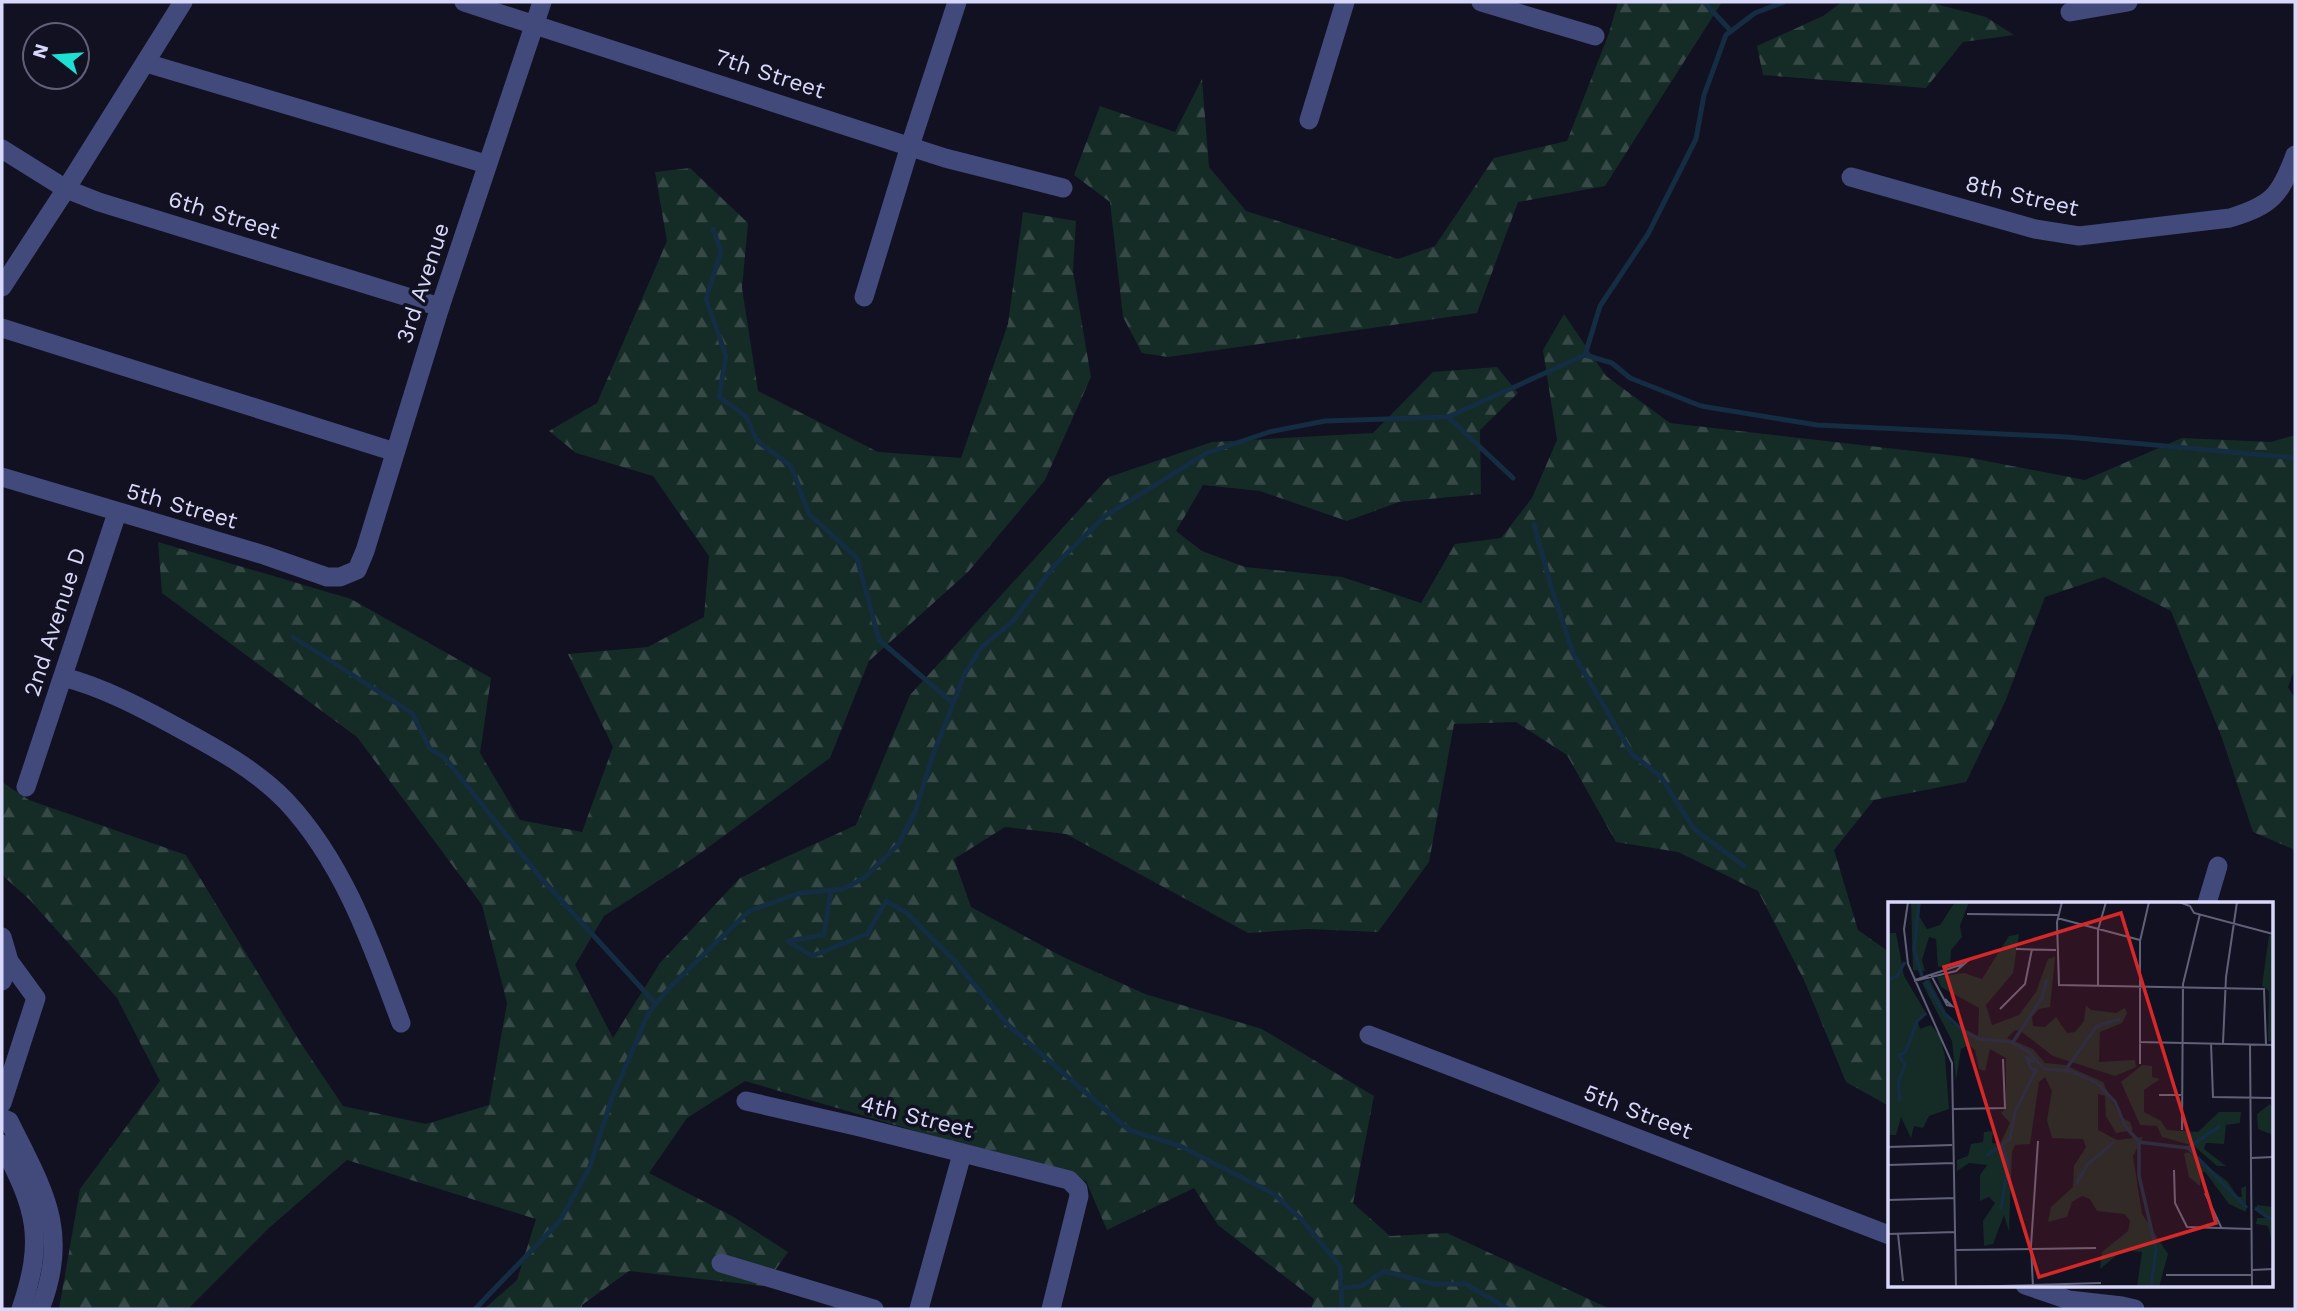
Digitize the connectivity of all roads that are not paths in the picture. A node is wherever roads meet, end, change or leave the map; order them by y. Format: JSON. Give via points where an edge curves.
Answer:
{"nodes":[{"id":1,"x":183,"y":2,"type":"edge"},
{"id":2,"x":464,"y":2,"type":"edge"},
{"id":3,"x":542,"y":2,"type":"edge"},
{"id":4,"x":955,"y":2,"type":"edge"},
{"id":5,"x":1345,"y":2,"type":"edge"},
{"id":6,"x":1480,"y":2,"type":"edge"},
{"id":7,"x":2128,"y":2,"type":"edge"},
{"id":8,"x":2070,"y":12,"type":"dead end"},
{"id":9,"x":534,"y":23,"type":"junction"},
{"id":10,"x":1595,"y":36,"type":"dead end"},
{"id":11,"x":146,"y":63,"type":"junction"},
{"id":12,"x":1309,"y":120,"type":"dead end"},
{"id":13,"x":910,"y":146,"type":"junction"},
{"id":14,"x":2,"y":149,"type":"edge"},
{"id":15,"x":2295,"y":155,"type":"edge"},
{"id":16,"x":486,"y":164,"type":"junction"},
{"id":17,"x":1851,"y":177,"type":"dead end"},
{"id":18,"x":1063,"y":188,"type":"dead end"},
{"id":19,"x":66,"y":189,"type":"junction"},
{"id":20,"x":2,"y":287,"type":"edge"},
{"id":21,"x":864,"y":297,"type":"dead end"},
{"id":22,"x":440,"y":307,"type":"junction"},
{"id":23,"x":2,"y":328,"type":"edge"},
{"id":24,"x":395,"y":452,"type":"junction"},
{"id":25,"x":2,"y":477,"type":"edge"},
{"id":26,"x":117,"y":513,"type":"junction"},
{"id":27,"x":349,"y":575,"type":"joint"},
{"id":28,"x":63,"y":677,"type":"junction"},
{"id":29,"x":26,"y":787,"type":"dead end"},
{"id":30,"x":2218,"y":866,"type":"dead end"},
{"id":31,"x":2207,"y":902,"type":"edge"},
{"id":32,"x":2,"y":937,"type":"edge"},
{"id":33,"x":9,"y":961,"type":"junction"},
{"id":34,"x":2,"y":981,"type":"edge"},
{"id":35,"x":401,"y":1023,"type":"dead end"},
{"id":36,"x":1369,"y":1035,"type":"dead end"},
{"id":37,"x":746,"y":1101,"type":"dead end"},
{"id":38,"x":2,"y":1103,"type":"edge"},
{"id":39,"x":2,"y":1118,"type":"edge"},
{"id":40,"x":2,"y":1144,"type":"edge"},
{"id":41,"x":962,"y":1154,"type":"junction"},
{"id":42,"x":1888,"y":1235,"type":"edge"},
{"id":43,"x":721,"y":1264,"type":"dead end"},
{"id":44,"x":2028,"y":1286,"type":"edge"},
{"id":45,"x":2089,"y":1299,"type":"edge"},
{"id":46,"x":21,"y":1309,"type":"edge"},
{"id":47,"x":40,"y":1309,"type":"edge"},
{"id":48,"x":874,"y":1309,"type":"edge"},
{"id":49,"x":919,"y":1309,"type":"edge"},
{"id":50,"x":1051,"y":1309,"type":"edge"},
{"id":51,"x":2135,"y":1309,"type":"edge"}],
"edges":[{"from":1,"to":11,"type":"street"},
{"from":2,"to":9,"type":"street","name":"7th Street"},
{"from":3,"to":9,"type":"street","name":"3rd Avenue"},
{"from":4,"to":13,"type":"street"},
{"from":5,"to":12,"type":"street"},
{"from":6,"to":10,"type":"street"},
{"from":7,"to":8,"type":"street"},
{"from":9,"to":13,"type":"street","name":"7th Street"},
{"from":9,"to":16,"type":"street","name":"3rd Avenue"},
{"from":11,"to":16,"type":"street"},
{"from":11,"to":19,"type":"street"},
{"from":13,"to":18,"type":"street","name":"7th Street"},
{"from":13,"to":21,"type":"street"},
{"from":14,"to":19,"type":"street","name":"6th Street"},
{"from":15,"to":17,"type":"street","name":"8th Street","via":[[2280,190],[2266,205],[2230,218],[2079,236],[2035,229]]},
{"from":16,"to":22,"type":"street","name":"3rd Avenue"},
{"from":19,"to":20,"type":"street"},
{"from":19,"to":22,"type":"street","name":"6th Street"},
{"from":22,"to":24,"type":"street","name":"3rd Avenue"},
{"from":23,"to":24,"type":"street"},
{"from":24,"to":27,"type":"street","name":"3rd Avenue","via":[[365,551],[357,570]]},
{"from":25,"to":26,"type":"street","name":"5th Street"},
{"from":26,"to":27,"type":"street","name":"5th Street","via":[[327,576]]},
{"from":26,"to":28,"type":"street","name":"2nd Avenue D"},
{"from":28,"to":29,"type":"street","name":"2nd Avenue D"},
{"from":28,"to":35,"type":"street","via":[[151,713],[221,751],[285,800],[320,846],[360,916]]},
{"from":30,"to":31,"type":"street"},
{"from":32,"to":33,"type":"street"},
{"from":33,"to":34,"type":"street"},
{"from":33,"to":38,"type":"street","via":[[36,998]]},
{"from":36,"to":42,"type":"street","name":"5th Street"},
{"from":37,"to":41,"type":"street","name":"4th Street"},
{"from":39,"to":47,"type":"street","via":[[9,1121],[45,1194],[51,1217],[51,1277]]},
{"from":40,"to":46,"type":"street","via":[[27,1197],[34,1225],[32,1277]]},
{"from":41,"to":49,"type":"street"},
{"from":41,"to":50,"type":"street","name":"4th Street","via":[[1075,1185],[1079,1196]]},
{"from":43,"to":48,"type":"street"},
{"from":44,"to":45,"type":"street","via":[[2069,1300]]},
{"from":45,"to":51,"type":"street"}]}
